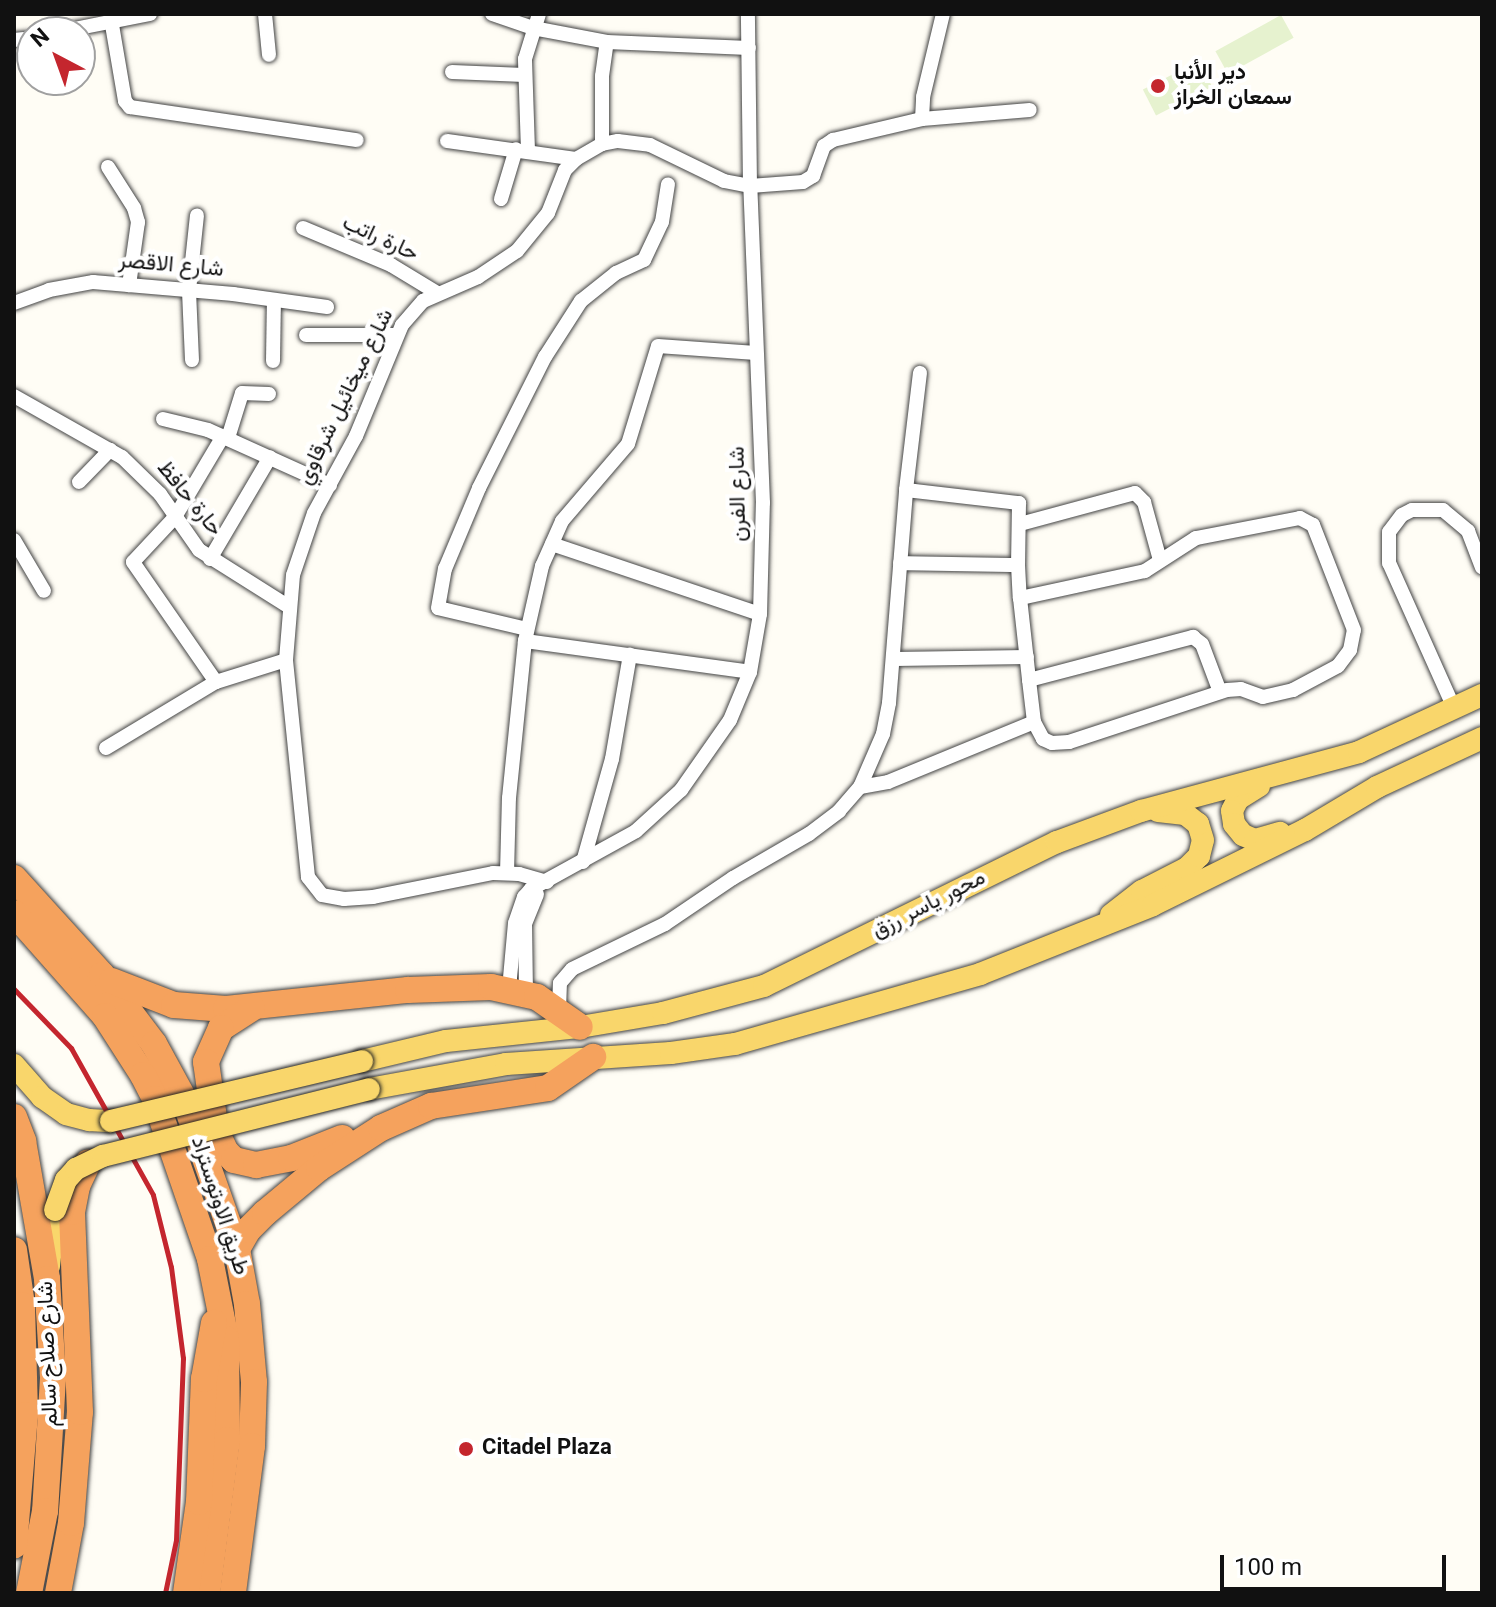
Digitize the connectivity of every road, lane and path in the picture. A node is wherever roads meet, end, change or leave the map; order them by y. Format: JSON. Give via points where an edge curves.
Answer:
{"nodes":[{"id":1,"x":150,"y":14,"type":"edge"},
{"id":2,"x":265,"y":14,"type":"edge"},
{"id":3,"x":492,"y":14,"type":"edge"},
{"id":4,"x":539,"y":14,"type":"edge"},
{"id":5,"x":748,"y":14,"type":"edge"},
{"id":6,"x":943,"y":14,"type":"edge"},
{"id":7,"x":111,"y":19,"type":"junction"},
{"id":8,"x":96,"y":23,"type":"edge"},
{"id":9,"x":533,"y":28,"type":"junction"},
{"id":10,"x":607,"y":42,"type":"junction"},
{"id":11,"x":749,"y":48,"type":"junction"},
{"id":12,"x":269,"y":55,"type":"dead end"},
{"id":13,"x":452,"y":72,"type":"dead end"},
{"id":14,"x":524,"y":75,"type":"junction"},
{"id":15,"x":1030,"y":110,"type":"dead end"},
{"id":16,"x":922,"y":119,"type":"junction"},
{"id":17,"x":357,"y":140,"type":"dead end"},
{"id":18,"x":447,"y":141,"type":"dead end"},
{"id":19,"x":602,"y":144,"type":"junction"},
{"id":20,"x":522,"y":150,"type":"junction"},
{"id":21,"x":576,"y":159,"type":"junction"},
{"id":22,"x":108,"y":167,"type":"dead end"},
{"id":23,"x":668,"y":184,"type":"dead end"},
{"id":24,"x":750,"y":186,"type":"junction"},
{"id":25,"x":501,"y":199,"type":"dead end"},
{"id":26,"x":197,"y":215,"type":"dead end"},
{"id":27,"x":303,"y":228,"type":"dead end"},
{"id":28,"x":129,"y":285,"type":"junction"},
{"id":29,"x":189,"y":290,"type":"junction"},
{"id":30,"x":437,"y":293,"type":"junction"},
{"id":31,"x":274,"y":300,"type":"junction"},
{"id":32,"x":14,"y":303,"type":"edge"},
{"id":33,"x":327,"y":307,"type":"dead end"},
{"id":34,"x":306,"y":335,"type":"dead end"},
{"id":35,"x":396,"y":335,"type":"junction"},
{"id":36,"x":756,"y":353,"type":"junction"},
{"id":37,"x":192,"y":360,"type":"dead end"},
{"id":38,"x":273,"y":361,"type":"dead end"},
{"id":39,"x":920,"y":373,"type":"dead end"},
{"id":40,"x":269,"y":394,"type":"dead end"},
{"id":41,"x":14,"y":396,"type":"edge"},
{"id":42,"x":163,"y":419,"type":"dead end"},
{"id":43,"x":225,"y":437,"type":"junction"},
{"id":44,"x":110,"y":450,"type":"junction"},
{"id":45,"x":270,"y":457,"type":"junction"},
{"id":46,"x":79,"y":482,"type":"dead end"},
{"id":47,"x":330,"y":485,"type":"junction"},
{"id":48,"x":906,"y":490,"type":"junction"},
{"id":49,"x":175,"y":517,"type":"junction"},
{"id":50,"x":1020,"y":524,"type":"junction"},
{"id":51,"x":14,"y":540,"type":"edge"},
{"id":52,"x":552,"y":544,"type":"junction"},
{"id":53,"x":210,"y":559,"type":"junction"},
{"id":54,"x":1160,"y":560,"type":"junction"},
{"id":55,"x":900,"y":563,"type":"junction"},
{"id":56,"x":1018,"y":565,"type":"junction"},
{"id":57,"x":1482,"y":567,"type":"edge"},
{"id":58,"x":44,"y":591,"type":"dead end"},
{"id":59,"x":1020,"y":598,"type":"junction"},
{"id":60,"x":289,"y":607,"type":"junction"},
{"id":61,"x":760,"y":614,"type":"junction"},
{"id":62,"x":526,"y":635,"type":"junction"},
{"id":63,"x":630,"y":655,"type":"junction"},
{"id":64,"x":1027,"y":657,"type":"junction"},
{"id":65,"x":895,"y":659,"type":"junction"},
{"id":66,"x":286,"y":660,"type":"junction"},
{"id":67,"x":750,"y":672,"type":"junction"},
{"id":68,"x":1029,"y":680,"type":"junction"},
{"id":69,"x":216,"y":682,"type":"junction"},
{"id":70,"x":1220,"y":692,"type":"junction"},
{"id":71,"x":1482,"y":695,"type":"edge"},
{"id":72,"x":1454,"y":708,"type":"junction"},
{"id":73,"x":1034,"y":722,"type":"junction"},
{"id":74,"x":1482,"y":738,"type":"edge"},
{"id":75,"x":106,"y":748,"type":"dead end"},
{"id":76,"x":1282,"y":775,"type":"junction"},
{"id":77,"x":860,"y":787,"type":"junction"},
{"id":78,"x":1141,"y":811,"type":"junction"},
{"id":79,"x":1325,"y":817,"type":"junction"},
{"id":80,"x":583,"y":862,"type":"junction"},
{"id":81,"x":507,"y":873,"type":"junction"},
{"id":82,"x":14,"y":878,"type":"edge"},
{"id":83,"x":547,"y":882,"type":"junction"},
{"id":84,"x":14,"y":913,"type":"edge"},
{"id":85,"x":1092,"y":932,"type":"junction"},
{"id":86,"x":102,"y":975,"type":"junction"},
{"id":87,"x":517,"y":991,"type":"junction"},
{"id":88,"x":252,"y":1008,"type":"junction"},
{"id":89,"x":559,"y":1010,"type":"junction"},
{"id":90,"x":580,"y":1027,"type":"junction"},
{"id":91,"x":593,"y":1057,"type":"junction"},
{"id":92,"x":14,"y":1065,"type":"edge"},
{"id":93,"x":14,"y":1117,"type":"edge"},
{"id":94,"x":381,"y":1128,"type":"junction"},
{"id":95,"x":88,"y":1162,"type":"junction"},
{"id":96,"x":237,"y":1249,"type":"junction"},
{"id":97,"x":14,"y":1250,"type":"edge"},
{"id":98,"x":47,"y":1279,"type":"junction"},
{"id":99,"x":220,"y":1298,"type":"junction"},
{"id":100,"x":14,"y":1546,"type":"edge"},
{"id":101,"x":29,"y":1593,"type":"edge"},
{"id":102,"x":58,"y":1593,"type":"edge"},
{"id":103,"x":186,"y":1593,"type":"edge"},
{"id":104,"x":207,"y":1593,"type":"edge"},
{"id":105,"x":233,"y":1593,"type":"edge"}],
"edges":[{"from":1,"to":7,"type":"street"},
{"from":2,"to":12,"type":"street"},
{"from":3,"to":9,"type":"street"},
{"from":4,"to":9,"type":"street"},
{"from":5,"to":11,"type":"street","name":"شارع الفرن"},
{"from":6,"to":16,"type":"street"},
{"from":7,"to":8,"type":"street"},
{"from":7,"to":17,"type":"street","via":[[130,107]]},
{"from":9,"to":10,"type":"street"},
{"from":9,"to":14,"type":"street"},
{"from":10,"to":11,"type":"street"},
{"from":10,"to":19,"type":"street"},
{"from":11,"to":24,"type":"street","name":"شارع الفرن"},
{"from":13,"to":14,"type":"street"},
{"from":14,"to":20,"type":"street"},
{"from":15,"to":16,"type":"street","name":"شارع ميخائيل شرقاوي"},
{"from":16,"to":24,"type":"street","name":"شارع ميخائيل شرقاوي","via":[[828,142],[807,181]]},
{"from":18,"to":20,"type":"street"},
{"from":19,"to":21,"type":"street","name":"شارع ميخائيل شرقاوي"},
{"from":19,"to":24,"type":"street","name":"شارع ميخائيل شرقاوي","via":[[650,145],[724,181]]},
{"from":20,"to":21,"type":"street"},
{"from":20,"to":25,"type":"street"},
{"from":21,"to":30,"type":"street","name":"شارع ميخائيل شرقاوي","via":[[528,241],[492,270]]},
{"from":22,"to":28,"type":"street","via":[[138,222]]},
{"from":23,"to":62,"type":"street","via":[[662,222],[644,260],[597,285],[567,318],[479,488],[445,569],[438,608]]},
{"from":24,"to":36,"type":"street","name":"شارع الفرن"},
{"from":26,"to":29,"type":"street"},
{"from":27,"to":30,"type":"street","name":"حارة راتب","via":[[391,265]]},
{"from":28,"to":29,"type":"street","name":"شارع الاقصر"},
{"from":28,"to":32,"type":"street","name":"شارع الاقصر","via":[[71,284]]},
{"from":29,"to":31,"type":"street","name":"شارع الاقصر"},
{"from":29,"to":37,"type":"street"},
{"from":30,"to":35,"type":"street","name":"شارع ميخائيل شرقاوي","via":[[411,312]]},
{"from":31,"to":33,"type":"street","name":"شارع الاقصر"},
{"from":31,"to":38,"type":"street"},
{"from":34,"to":35,"type":"street"},
{"from":35,"to":47,"type":"street","name":"شارع ميخائيل شرقاوي","via":[[367,411]]},
{"from":36,"to":52,"type":"street","via":[[655,348],[628,444],[576,501]]},
{"from":36,"to":61,"type":"street","name":"شارع الفرن","via":[[763,503]]},
{"from":39,"to":48,"type":"street"},
{"from":40,"to":43,"type":"street","via":[[242,393]]},
{"from":41,"to":44,"type":"street","name":"حارة حافظ"},
{"from":42,"to":43,"type":"street"},
{"from":43,"to":45,"type":"street"},
{"from":43,"to":49,"type":"street"},
{"from":44,"to":46,"type":"street"},
{"from":44,"to":49,"type":"street","name":"حارة حافظ","via":[[142,475]]},
{"from":45,"to":47,"type":"street"},
{"from":45,"to":53,"type":"street"},
{"from":47,"to":60,"type":"street","name":"شارع ميخائيل شرقاوي","via":[[302,543]]},
{"from":48,"to":50,"type":"street","via":[[1015,500],[1021,508]]},
{"from":48,"to":55,"type":"street"},
{"from":49,"to":53,"type":"street","name":"حارة حافظ"},
{"from":49,"to":69,"type":"street","via":[[133,562]]},
{"from":50,"to":54,"type":"street","via":[[1135,493],[1144,502]]},
{"from":50,"to":56,"type":"street"},
{"from":51,"to":58,"type":"street"},
{"from":52,"to":61,"type":"street"},
{"from":52,"to":62,"type":"street"},
{"from":53,"to":60,"type":"street","name":"حارة حافظ"},
{"from":54,"to":59,"type":"street","via":[[1135,574]]},
{"from":54,"to":70,"type":"street","via":[[1196,538],[1295,518],[1313,525],[1354,630],[1350,650],[1330,673],[1293,690],[1263,697],[1241,689]]},
{"from":55,"to":56,"type":"street"},
{"from":55,"to":65,"type":"street"},
{"from":56,"to":59,"type":"street"},
{"from":57,"to":72,"type":"street","via":[[1468,531],[1443,510],[1412,510],[1389,532],[1389,563]]},
{"from":59,"to":64,"type":"street"},
{"from":60,"to":66,"type":"street","name":"شارع ميخائيل شرقاوي"},
{"from":61,"to":67,"type":"street","name":"شارع الفرن"},
{"from":62,"to":63,"type":"street"},
{"from":62,"to":81,"type":"street"},
{"from":63,"to":67,"type":"street"},
{"from":63,"to":80,"type":"street","via":[[612,759]]},
{"from":64,"to":65,"type":"street"},
{"from":64,"to":68,"type":"street"},
{"from":65,"to":77,"type":"street","via":[[883,734]]},
{"from":66,"to":69,"type":"street"},
{"from":66,"to":81,"type":"street","name":"شارع ميخائيل شرقاوي","via":[[306,865],[313,887],[332,899],[358,898]]},
{"from":67,"to":80,"type":"street","name":"شارع الفرن","via":[[730,720],[681,790],[636,831]]},
{"from":68,"to":70,"type":"street","via":[[1193,637],[1202,644]]},
{"from":68,"to":73,"type":"street"},
{"from":69,"to":75,"type":"street"},
{"from":70,"to":73,"type":"street","via":[[1061,744],[1043,739]]},
{"from":71,"to":72,"type":"main road","name":"محور ياسر رزق"},
{"from":72,"to":76,"type":"main road","name":"محور ياسر رزق","via":[[1359,752]]},
{"from":73,"to":77,"type":"street","via":[[888,782]]},
{"from":74,"to":79,"type":"main road"},
{"from":76,"to":78,"type":"main road","name":"محور ياسر رزق"},
{"from":76,"to":79,"type":"main road","via":[[1238,799],[1232,811],[1238,830],[1262,839]]},
{"from":77,"to":89,"type":"street","via":[[809,834],[665,924],[572,969],[560,983]]},
{"from":78,"to":85,"type":"main road","via":[[1177,811],[1192,818],[1202,831],[1199,856],[1142,891]]},
{"from":78,"to":90,"type":"main road","name":"محور ياسر رزق","via":[[1025,857],[776,981],[663,1013]]},
{"from":79,"to":85,"type":"main road","via":[[1229,869]]},
{"from":80,"to":83,"type":"street","name":"شارع الفرن"},
{"from":81,"to":83,"type":"street","name":"شارع ميخائيل شرقاوي"},
{"from":82,"to":86,"type":"highway","name":"طريق الاوتوستراد"},
{"from":83,"to":87,"type":"street","via":[[532,901],[525,924]]},
{"from":84,"to":99,"type":"highway","name":"طريق الاوتوستراد","via":[[105,1016],[143,1075],[200,1223]]},
{"from":85,"to":91,"type":"main road","via":[[980,974],[735,1044]]},
{"from":86,"to":88,"type":"highway","via":[[174,1005]]},
{"from":86,"to":96,"type":"highway","name":"طريق الاوتوستراد","via":[[175,1080]]},
{"from":87,"to":88,"type":"highway","via":[[473,986],[408,990]]},
{"from":87,"to":89,"type":"highway"},
{"from":88,"to":94,"type":"highway","via":[[221,1028],[206,1062],[216,1131],[234,1160],[256,1165],[291,1158]]},
{"from":89,"to":90,"type":"highway"},
{"from":90,"to":92,"type":"main road","name":"محور ياسر رزق","bridge":true,"via":[[446,1041],[111,1121],[66,1114],[42,1097]]},
{"from":91,"to":94,"type":"highway","via":[[548,1088],[431,1106]]},
{"from":91,"to":95,"type":"main road","bridge":true,"via":[[506,1064],[369,1089]]},
{"from":93,"to":98,"type":"highway","name":"شارع صلاح سالم"},
{"from":94,"to":96,"type":"highway","via":[[319,1168],[265,1213]]},
{"from":95,"to":98,"type":"main road","bridge":true,"via":[[66,1180],[55,1210]]},
{"from":95,"to":102,"type":"highway","via":[[72,1212],[80,1412],[71,1523]]},
{"from":96,"to":105,"type":"highway","name":"طريق الاوتوستراد","via":[[254,1382],[252,1446]]},
{"from":97,"to":100,"type":"highway","name":"شارع صلاح سالم","via":[[22,1305],[25,1415]]},
{"from":98,"to":101,"type":"highway","name":"شارع صلاح سالم","via":[[52,1444]]},
{"from":99,"to":103,"type":"highway","via":[[204,1379],[201,1472]]},
{"from":99,"to":104,"type":"highway","name":"طريق الاوتوستراد","via":[[227,1440]]}]}
